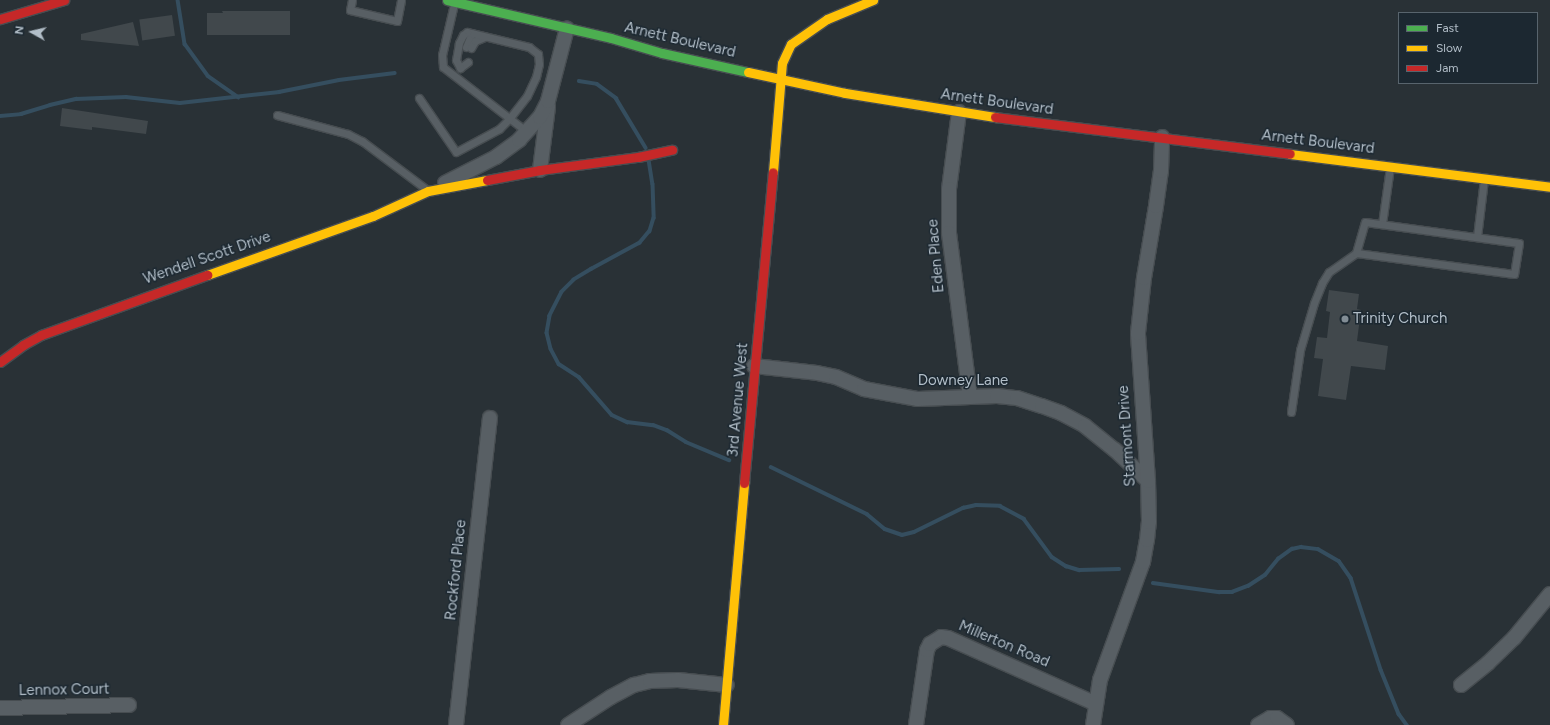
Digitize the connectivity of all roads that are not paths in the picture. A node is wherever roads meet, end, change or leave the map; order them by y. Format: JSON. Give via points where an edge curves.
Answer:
{"nodes":[{"id":1,"x":64,"y":0,"type":"edge"},
{"id":2,"x":352,"y":0,"type":"edge"},
{"id":3,"x":401,"y":0,"type":"edge"},
{"id":4,"x":872,"y":0,"type":"edge"},
{"id":5,"x":451,"y":1,"type":"edge"},
{"id":6,"x":0,"y":19,"type":"edge"},
{"id":7,"x":567,"y":28,"type":"junction"},
{"id":8,"x":472,"y":33,"type":"junction"},
{"id":9,"x":486,"y":37,"type":"junction"},
{"id":10,"x":466,"y":62,"type":"dead end"},
{"id":11,"x":460,"y":68,"type":"junction"},
{"id":12,"x":455,"y":76,"type":"junction"},
{"id":13,"x":781,"y":78,"type":"junction"},
{"id":14,"x":419,"y":98,"type":"dead end"},
{"id":15,"x":548,"y":101,"type":"junction"},
{"id":16,"x":959,"y":112,"type":"junction"},
{"id":17,"x":277,"y":115,"type":"dead end"},
{"id":18,"x":509,"y":119,"type":"junction"},
{"id":19,"x":527,"y":132,"type":"junction"},
{"id":20,"x":1162,"y":137,"type":"junction"},
{"id":21,"x":668,"y":151,"type":"dead end"},
{"id":22,"x":1391,"y":165,"type":"junction"},
{"id":23,"x":540,"y":170,"type":"junction"},
{"id":24,"x":1485,"y":178,"type":"junction"},
{"id":25,"x":1550,"y":187,"type":"edge"},
{"id":26,"x":428,"y":191,"type":"junction"},
{"id":27,"x":1382,"y":224,"type":"junction"},
{"id":28,"x":1477,"y":237,"type":"junction"},
{"id":29,"x":1356,"y":253,"type":"junction"},
{"id":30,"x":0,"y":362,"type":"edge"},
{"id":31,"x":754,"y":366,"type":"junction"},
{"id":32,"x":970,"y":397,"type":"junction"},
{"id":33,"x":1291,"y":412,"type":"dead end"},
{"id":34,"x":490,"y":418,"type":"dead end"},
{"id":35,"x":1148,"y":481,"type":"junction"},
{"id":36,"x":1550,"y":594,"type":"edge"},
{"id":37,"x":1461,"y":685,"type":"dead end"},
{"id":38,"x":727,"y":686,"type":"junction"},
{"id":39,"x":1096,"y":704,"type":"junction"},
{"id":40,"x":129,"y":705,"type":"dead end"},
{"id":41,"x":0,"y":708,"type":"edge"},
{"id":42,"x":456,"y":725,"type":"edge"},
{"id":43,"x":568,"y":725,"type":"edge"},
{"id":44,"x":723,"y":725,"type":"edge"},
{"id":45,"x":916,"y":725,"type":"edge"},
{"id":46,"x":1093,"y":725,"type":"edge"},
{"id":47,"x":1258,"y":725,"type":"edge"},
{"id":48,"x":1287,"y":725,"type":"edge"}],
"edges":[{"from":1,"to":6,"type":"street"},
{"from":2,"to":3,"type":"lane","via":[[350,10],[397,21]]},
{"from":4,"to":13,"type":"street","via":[[828,19],[791,44],[782,63]]},
{"from":5,"to":7,"type":"street","name":"Arnett Boulevard"},
{"from":5,"to":12,"type":"lane","via":[[442,55],[443,67]]},
{"from":7,"to":13,"type":"street","name":"Arnett Boulevard","via":[[662,53]]},
{"from":7,"to":15,"type":"street","name":"Wendell Scott Drive"},
{"from":8,"to":9,"type":"lane"},
{"from":8,"to":9,"type":"lane","via":[[468,48],[475,41]]},
{"from":8,"to":11,"type":"lane","via":[[463,34],[456,60]]},
{"from":9,"to":18,"type":"lane","via":[[528,47],[538,54],[536,77],[527,96]]},
{"from":10,"to":11,"type":"lane"},
{"from":11,"to":12,"type":"lane"},
{"from":12,"to":18,"type":"lane"},
{"from":13,"to":16,"type":"street","name":"Arnett Boulevard","via":[[845,93]]},
{"from":13,"to":31,"type":"street","name":"3rd Avenue West"},
{"from":14,"to":18,"type":"lane","via":[[456,152],[499,129]]},
{"from":15,"to":19,"type":"street","name":"Wendell Scott Drive","via":[[540,117]]},
{"from":15,"to":23,"type":"street","name":"Wendell Scott Drive"},
{"from":16,"to":20,"type":"street","name":"Arnett Boulevard"},
{"from":16,"to":32,"type":"street","name":"Eden Place","via":[[949,189],[949,233]]},
{"from":17,"to":26,"type":"lane","via":[[348,134],[362,141]]},
{"from":18,"to":19,"type":"lane"},
{"from":19,"to":26,"type":"street","name":"Wendell Scott Drive","via":[[496,156]]},
{"from":20,"to":22,"type":"street","name":"Arnett Boulevard"},
{"from":20,"to":35,"type":"street","name":"Starmont Drive","via":[[1161,170],[1138,333]]},
{"from":21,"to":23,"type":"street","name":"Wendell Scott Drive"},
{"from":22,"to":24,"type":"street","name":"Arnett Boulevard"},
{"from":22,"to":27,"type":"lane"},
{"from":23,"to":26,"type":"street","name":"Wendell Scott Drive"},
{"from":24,"to":25,"type":"street","name":"Arnett Boulevard"},
{"from":24,"to":28,"type":"lane"},
{"from":26,"to":30,"type":"street","name":"Wendell Scott Drive","via":[[373,216],[41,335],[23,344]]},
{"from":27,"to":28,"type":"lane"},
{"from":27,"to":29,"type":"lane","via":[[1365,222]]},
{"from":28,"to":29,"type":"lane","via":[[1519,243],[1514,274]]},
{"from":29,"to":33,"type":"lane","via":[[1329,272],[1322,283],[1307,323]]},
{"from":31,"to":32,"type":"street","name":"Downey Lane","via":[[817,372],[864,389],[897,396],[942,400]]},
{"from":31,"to":38,"type":"street","name":"3rd Avenue West"},
{"from":32,"to":35,"type":"street","name":"Downey Lane","via":[[1017,398],[1061,413],[1103,439]]},
{"from":34,"to":42,"type":"street","name":"Rockford Place"},
{"from":35,"to":39,"type":"street","name":"Starmont Drive","via":[[1149,522],[1143,562],[1100,680]]},
{"from":36,"to":37,"type":"street","via":[[1514,638]]},
{"from":38,"to":43,"type":"street","via":[[678,680],[650,681],[611,697]]},
{"from":38,"to":44,"type":"street","name":"3rd Avenue West"},
{"from":39,"to":45,"type":"street","name":"Millerton Road","via":[[941,637],[935,639],[927,650]]},
{"from":39,"to":46,"type":"street","name":"Starmont Drive"},
{"from":40,"to":41,"type":"street","name":"Lennox Court"},
{"from":47,"to":48,"type":"street","via":[[1270,718],[1277,718]]}]}
